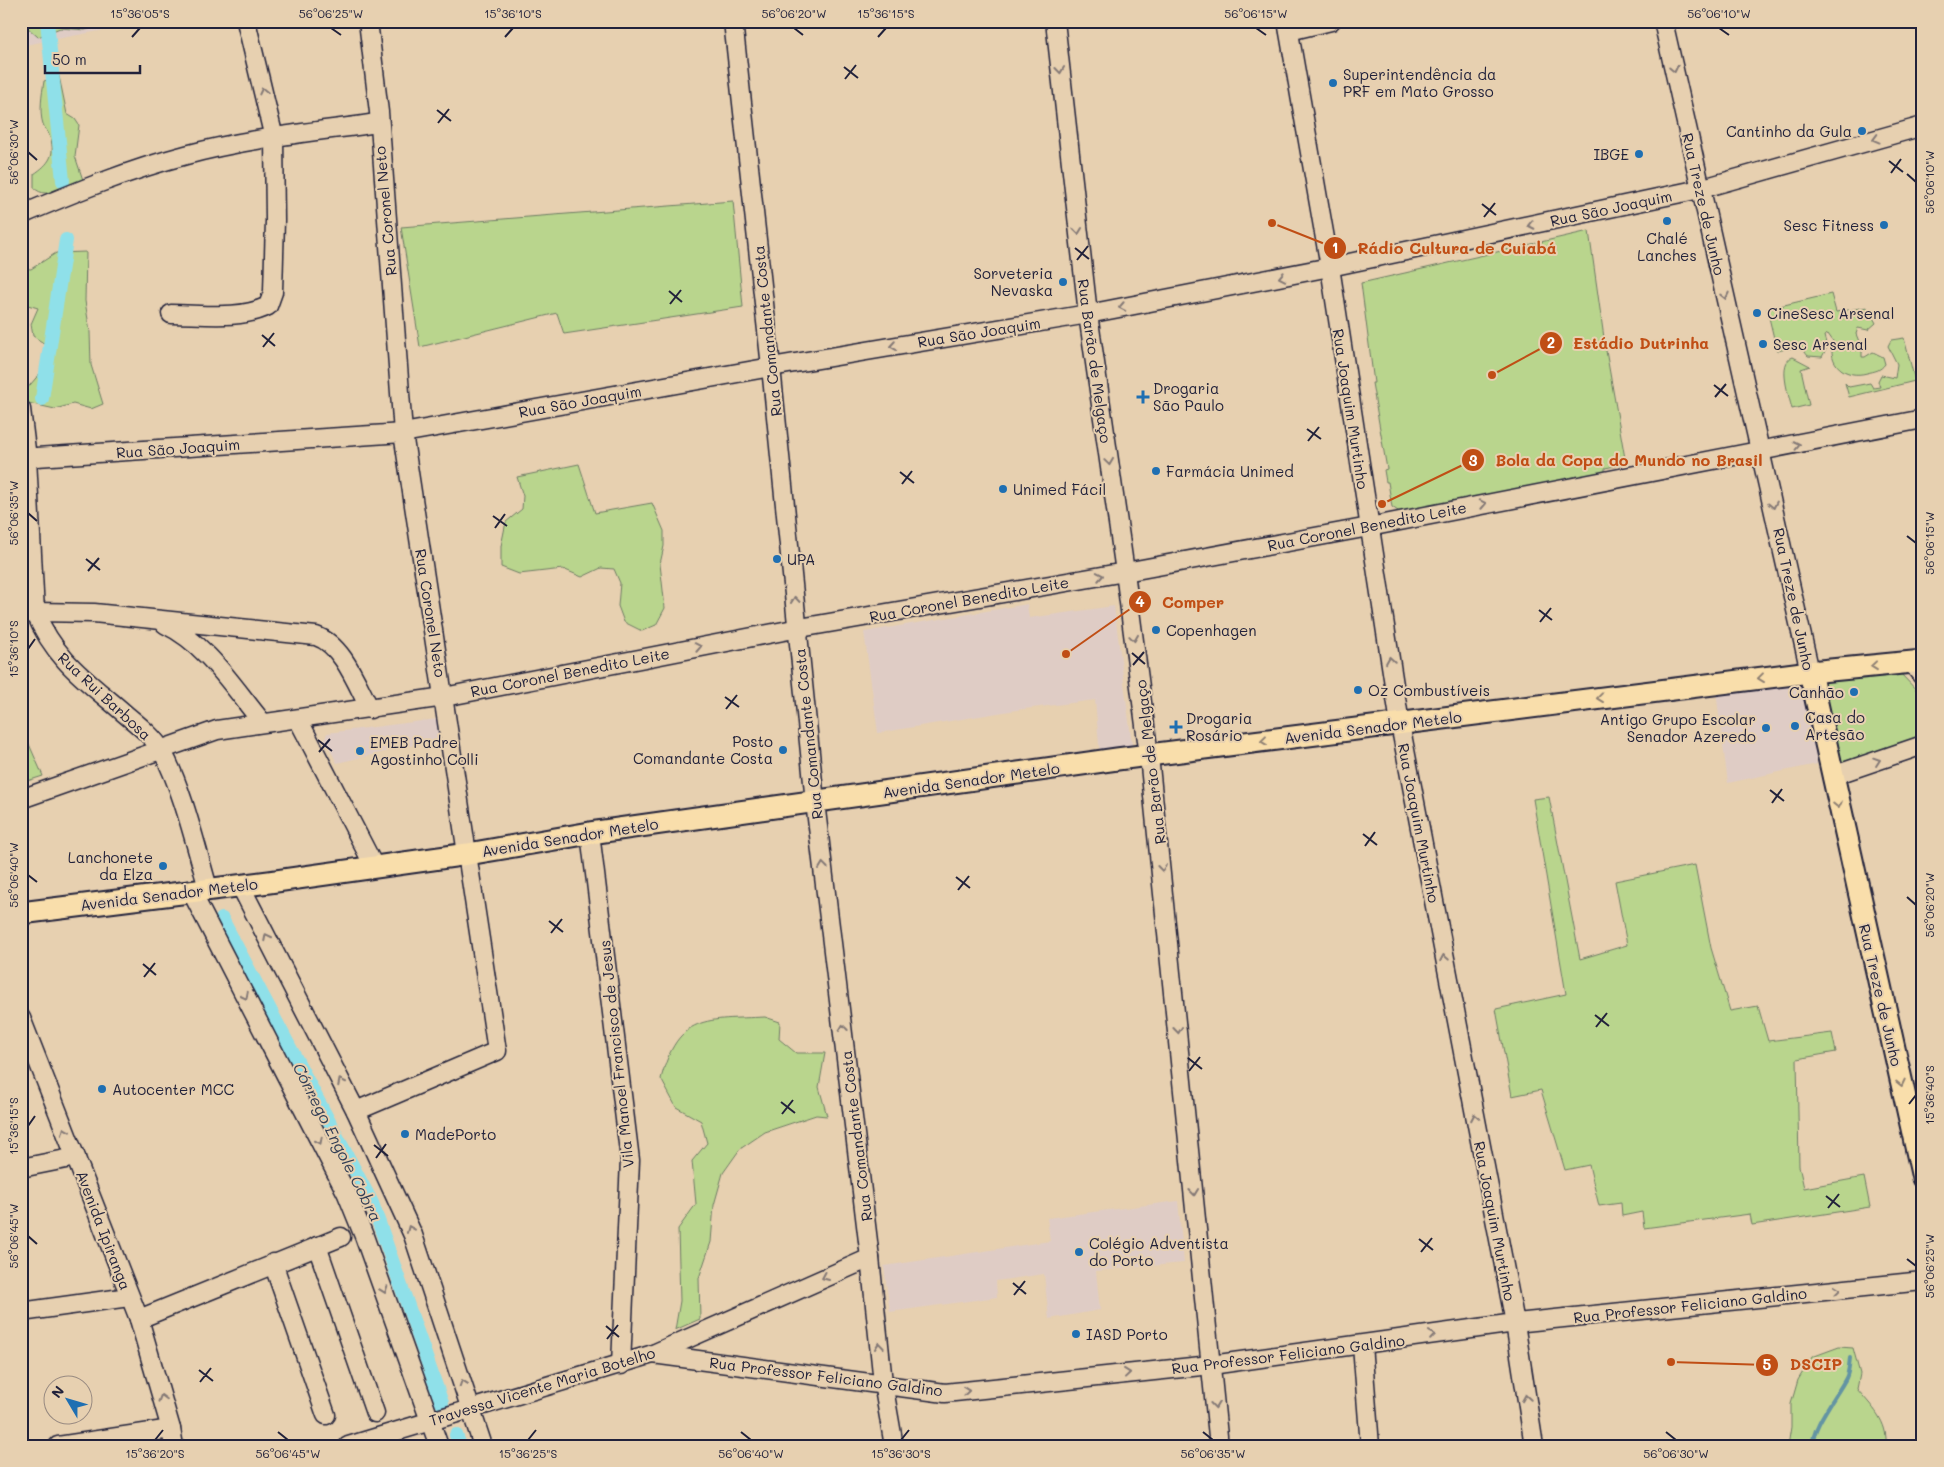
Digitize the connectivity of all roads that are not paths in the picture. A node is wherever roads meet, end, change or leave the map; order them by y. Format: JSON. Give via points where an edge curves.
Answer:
{"nodes":[{"id":1,"x":246,"y":21,"type":"edge"},
{"id":2,"x":368,"y":21,"type":"edge"},
{"id":3,"x":733,"y":21,"type":"edge"},
{"id":4,"x":1055,"y":21,"type":"edge"},
{"id":5,"x":1331,"y":21,"type":"edge"},
{"id":6,"x":1663,"y":21,"type":"edge"},
{"id":7,"x":1288,"y":26,"type":"edge"},
{"id":8,"x":378,"y":123,"type":"junction"},
{"id":9,"x":1923,"y":126,"type":"edge"},
{"id":10,"x":274,"y":138,"type":"junction"},
{"id":11,"x":1700,"y":189,"type":"junction"},
{"id":12,"x":21,"y":215,"type":"edge"},
{"id":13,"x":1330,"y":267,"type":"junction"},
{"id":14,"x":172,"y":314,"type":"dead end"},
{"id":15,"x":1088,"y":314,"type":"junction"},
{"id":16,"x":772,"y":367,"type":"junction"},
{"id":17,"x":21,"y":409,"type":"edge"},
{"id":18,"x":1923,"y":419,"type":"edge"},
{"id":19,"x":403,"y":433,"type":"junction"},
{"id":20,"x":1761,"y":452,"type":"junction"},
{"id":21,"x":24,"y":458,"type":"edge"},
{"id":22,"x":1369,"y":527,"type":"junction"},
{"id":23,"x":1126,"y":572,"type":"junction"},
{"id":24,"x":28,"y":613,"type":"edge"},
{"id":25,"x":158,"y":620,"type":"junction"},
{"id":26,"x":798,"y":628,"type":"junction"},
{"id":27,"x":1919,"y":667,"type":"edge"},
{"id":28,"x":1810,"y":672,"type":"junction"},
{"id":29,"x":444,"y":697,"type":"junction"},
{"id":30,"x":370,"y":709,"type":"junction"},
{"id":31,"x":298,"y":718,"type":"junction"},
{"id":32,"x":262,"y":722,"type":"junction"},
{"id":33,"x":1400,"y":724,"type":"junction"},
{"id":34,"x":1923,"y":745,"type":"edge"},
{"id":35,"x":161,"y":750,"type":"junction"},
{"id":36,"x":1149,"y":756,"type":"junction"},
{"id":37,"x":1832,"y":776,"type":"junction"},
{"id":38,"x":21,"y":799,"type":"edge"},
{"id":39,"x":815,"y":802,"type":"junction"},
{"id":40,"x":590,"y":833,"type":"junction"},
{"id":41,"x":468,"y":854,"type":"junction"},
{"id":42,"x":374,"y":866,"type":"junction"},
{"id":43,"x":240,"y":885,"type":"junction"},
{"id":44,"x":200,"y":889,"type":"junction"},
{"id":45,"x":21,"y":913,"type":"edge"},
{"id":46,"x":21,"y":1018,"type":"edge"},
{"id":47,"x":356,"y":1111,"type":"junction"},
{"id":48,"x":76,"y":1157,"type":"junction"},
{"id":49,"x":21,"y":1168,"type":"edge"},
{"id":50,"x":1923,"y":1178,"type":"edge"},
{"id":51,"x":341,"y":1237,"type":"dead end"},
{"id":52,"x":317,"y":1246,"type":"junction"},
{"id":53,"x":870,"y":1258,"type":"junction"},
{"id":54,"x":272,"y":1263,"type":"junction"},
{"id":55,"x":1923,"y":1281,"type":"edge"},
{"id":56,"x":130,"y":1297,"type":"junction"},
{"id":57,"x":21,"y":1312,"type":"edge"},
{"id":58,"x":139,"y":1319,"type":"junction"},
{"id":59,"x":1515,"y":1323,"type":"junction"},
{"id":60,"x":1362,"y":1345,"type":"junction"},
{"id":61,"x":653,"y":1354,"type":"junction"},
{"id":62,"x":621,"y":1365,"type":"junction"},
{"id":63,"x":1211,"y":1365,"type":"junction"},
{"id":64,"x":883,"y":1384,"type":"junction"},
{"id":65,"x":471,"y":1407,"type":"junction"},
{"id":66,"x":375,"y":1413,"type":"dead end"},
{"id":67,"x":326,"y":1415,"type":"dead end"},
{"id":68,"x":430,"y":1420,"type":"junction"},
{"id":69,"x":172,"y":1437,"type":"edge"},
{"id":70,"x":58,"y":1446,"type":"edge"},
{"id":71,"x":348,"y":1446,"type":"edge"},
{"id":72,"x":439,"y":1446,"type":"edge"},
{"id":73,"x":484,"y":1446,"type":"edge"},
{"id":74,"x":894,"y":1446,"type":"edge"},
{"id":75,"x":1219,"y":1446,"type":"edge"},
{"id":76,"x":1370,"y":1446,"type":"edge"},
{"id":77,"x":1534,"y":1446,"type":"edge"}],
"edges":[{"from":10,"to":1,"type":"street","one_way":true},
{"from":2,"to":8,"type":"street","name":"Rua Coronel Neto"},
{"from":3,"to":16,"type":"street","name":"Rua Comandante Costa"},
{"from":4,"to":15,"type":"street","name":"Rua Barão de Melgaço","one_way":true},
{"from":5,"to":7,"type":"street"},
{"from":6,"to":11,"type":"street","name":"Rua Treze de Junho","one_way":true},
{"from":7,"to":13,"type":"street","name":"Rua Joaquim Murtinho"},
{"from":8,"to":10,"type":"street"},
{"from":8,"to":19,"type":"street","name":"Rua Coronel Neto"},
{"from":9,"to":11,"type":"street","name":"Rua São Joaquim","one_way":true},
{"from":10,"to":12,"type":"street","via":[[187,154],[105,180]]},
{"from":10,"to":14,"type":"street","via":[[274,256],[268,306],[240,314]]},
{"from":11,"to":13,"type":"street","name":"Rua São Joaquim","one_way":true},
{"from":11,"to":20,"type":"street","name":"Rua Treze de Junho","one_way":true},
{"from":13,"to":15,"type":"street","name":"Rua São Joaquim","one_way":true},
{"from":13,"to":22,"type":"street","name":"Rua Joaquim Murtinho"},
{"from":15,"to":16,"type":"street","name":"Rua São Joaquim","one_way":true},
{"from":15,"to":23,"type":"street","name":"Rua Barão de Melgaço","one_way":true},
{"from":16,"to":19,"type":"street","name":"Rua São Joaquim"},
{"from":26,"to":16,"type":"street","name":"Rua Comandante Costa","one_way":true},
{"from":17,"to":21,"type":"street","name":"Rua Rui Barbosa"},
{"from":20,"to":18,"type":"street","name":"Rua Coronel Benedito Leite","one_way":true},
{"from":19,"to":21,"type":"street","name":"Rua São Joaquim"},
{"from":19,"to":29,"type":"street","name":"Rua Coronel Neto"},
{"from":22,"to":20,"type":"street","name":"Rua Coronel Benedito Leite","one_way":true},
{"from":20,"to":28,"type":"street","name":"Rua Treze de Junho","one_way":true},
{"from":21,"to":24,"type":"street","name":"Rua Rui Barbosa"},
{"from":22,"to":23,"type":"street","name":"Rua Coronel Benedito Leite"},
{"from":33,"to":22,"type":"street","name":"Rua Joaquim Murtinho","one_way":true},
{"from":26,"to":23,"type":"street","name":"Rua Coronel Benedito Leite","one_way":true},
{"from":23,"to":36,"type":"street","name":"Rua Barão de Melgaço","one_way":true},
{"from":24,"to":25,"type":"street","via":[[94,613]]},
{"from":24,"to":35,"type":"street","name":"Rua Rui Barbosa","via":[[59,655],[144,730]]},
{"from":25,"to":30,"type":"street","via":[[324,639],[337,652]]},
{"from":25,"to":32,"type":"street","via":[[181,632],[205,652]]},
{"from":29,"to":26,"type":"street","name":"Rua Coronel Benedito Leite","one_way":true},
{"from":26,"to":39,"type":"street","name":"Rua Comandante Costa"},
{"from":27,"to":28,"type":"main road","name":"Avenida Senador Metelo","one_way":true},
{"from":28,"to":33,"type":"main road","name":"Avenida Senador Metelo","one_way":true},
{"from":28,"to":37,"type":"main road","name":"Rua Treze de Junho"},
{"from":29,"to":30,"type":"street","name":"Rua Coronel Benedito Leite"},
{"from":29,"to":41,"type":"street","name":"Rua Coronel Neto"},
{"from":30,"to":31,"type":"street","name":"Rua Coronel Benedito Leite"},
{"from":31,"to":32,"type":"street","name":"Rua Coronel Benedito Leite"},
{"from":31,"to":42,"type":"street"},
{"from":32,"to":35,"type":"street","name":"Rua Coronel Benedito Leite","via":[[217,730]]},
{"from":33,"to":36,"type":"main road","name":"Avenida Senador Metelo","one_way":true},
{"from":59,"to":33,"type":"street","name":"Rua Joaquim Murtinho","one_way":true},
{"from":37,"to":34,"type":"street","one_way":true},
{"from":35,"to":38,"type":"street","name":"Rua Coronel Benedito Leite"},
{"from":35,"to":44,"type":"street","name":"Rua Rui Barbosa","via":[[179,794]]},
{"from":36,"to":39,"type":"main road","name":"Avenida Senador Metelo"},
{"from":36,"to":63,"type":"street","name":"Rua Barão de Melgaço","one_way":true},
{"from":37,"to":50,"type":"main road","name":"Rua Treze de Junho","one_way":true},
{"from":39,"to":40,"type":"main road","name":"Avenida Senador Metelo"},
{"from":53,"to":39,"type":"street","name":"Rua Comandante Costa","one_way":true},
{"from":40,"to":41,"type":"main road","name":"Avenida Senador Metelo"},
{"from":40,"to":62,"type":"street","name":"Vila Manoel Francisco de Jesus","via":[[630,1160]]},
{"from":41,"to":42,"type":"main road","name":"Avenida Senador Metelo"},
{"from":41,"to":47,"type":"street","name":"Rua Coronel Neto","via":[[497,1051]]},
{"from":42,"to":43,"type":"main road","name":"Avenida Senador Metelo"},
{"from":43,"to":44,"type":"main road","name":"Avenida Senador Metelo"},
{"from":47,"to":43,"type":"street","one_way":true},
{"from":44,"to":45,"type":"main road","name":"Avenida Senador Metelo"},
{"from":44,"to":68,"type":"street","name":"Rua Rui Barbosa","one_way":true,"via":[[347,1194]]},
{"from":48,"to":46,"type":"street","name":"Avenida Ipiranga","one_way":true},
{"from":65,"to":47,"type":"street","one_way":true,"via":[[413,1235]]},
{"from":48,"to":49,"type":"street"},
{"from":48,"to":56,"type":"street","name":"Avenida Ipiranga"},
{"from":51,"to":52,"type":"street"},
{"from":52,"to":54,"type":"street"},
{"from":52,"to":66,"type":"street"},
{"from":53,"to":61,"type":"street","name":"Travessa Vicente Maria Botelho","one_way":true},
{"from":64,"to":53,"type":"street","name":"Rua Comandante Costa","one_way":true},
{"from":54,"to":58,"type":"street"},
{"from":54,"to":67,"type":"street"},
{"from":59,"to":55,"type":"street","name":"Rua Professor Feliciano Galdino","one_way":true},
{"from":56,"to":57,"type":"street"},
{"from":56,"to":58,"type":"street","name":"Avenida Ipiranga"},
{"from":69,"to":58,"type":"street","name":"Avenida Ipiranga","one_way":true},
{"from":60,"to":59,"type":"street","name":"Rua Professor Feliciano Galdino","one_way":true},
{"from":77,"to":59,"type":"street","name":"Rua Joaquim Murtinho","one_way":true},
{"from":60,"to":63,"type":"street","name":"Rua Professor Feliciano Galdino"},
{"from":60,"to":76,"type":"street"},
{"from":61,"to":62,"type":"street","name":"Travessa Vicente Maria Botelho"},
{"from":61,"to":64,"type":"street","name":"Rua Professor Feliciano Galdino"},
{"from":62,"to":65,"type":"street","name":"Travessa Vicente Maria Botelho"},
{"from":64,"to":63,"type":"street","name":"Rua Professor Feliciano Galdino","one_way":true,"via":[[945,1393]]},
{"from":63,"to":75,"type":"street","name":"Rua Barão de Melgaço","one_way":true},
{"from":64,"to":74,"type":"street","name":"Rua Comandante Costa"},
{"from":65,"to":68,"type":"street","name":"Travessa Vicente Maria Botelho"},
{"from":65,"to":73,"type":"street"},
{"from":68,"to":71,"type":"street","name":"Travessa Vicente Maria Botelho"},
{"from":68,"to":72,"type":"street","name":"Rua Rui Barbosa"},
{"from":69,"to":70,"type":"street"}]}
